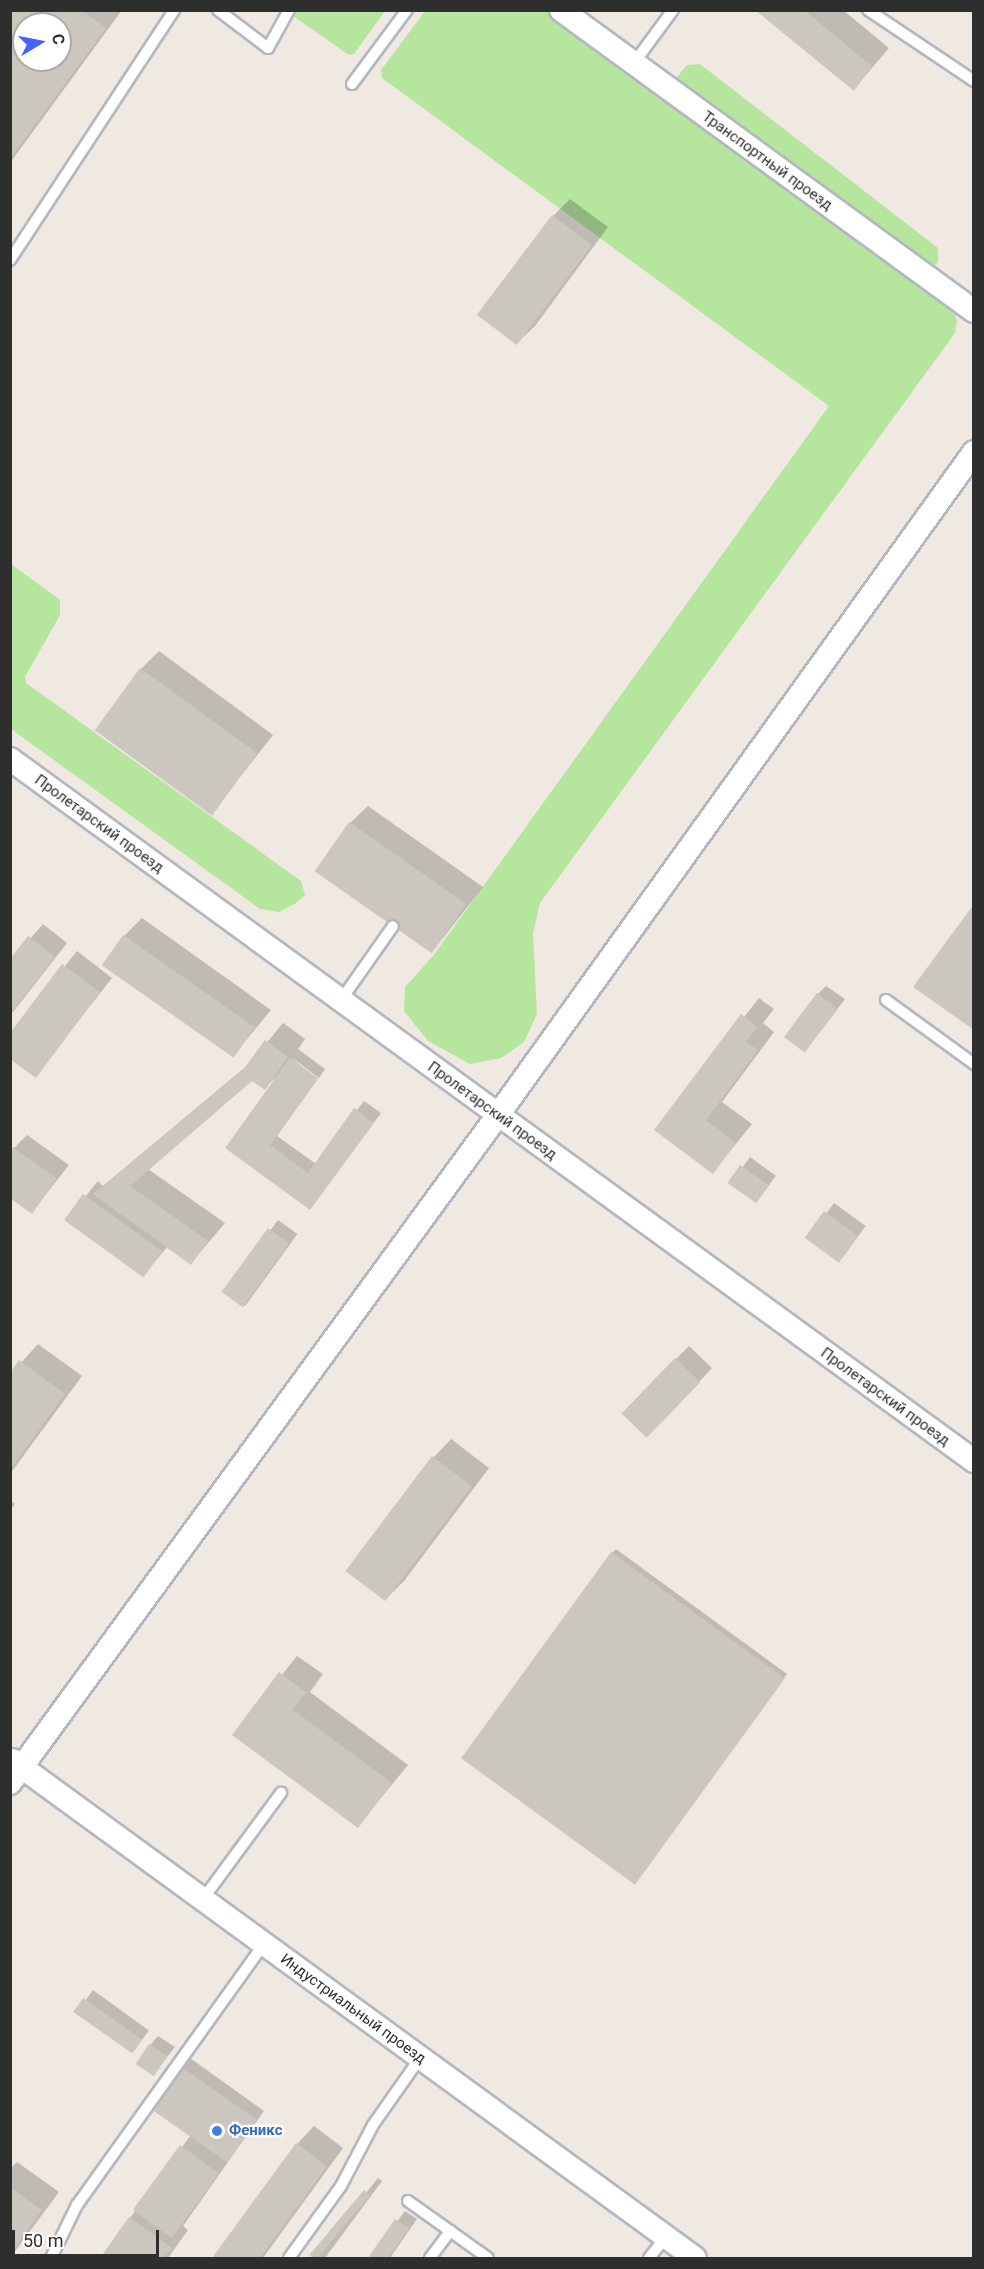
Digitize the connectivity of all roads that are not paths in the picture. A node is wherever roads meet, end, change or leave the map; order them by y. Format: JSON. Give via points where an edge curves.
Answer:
{"nodes":[{"id":1,"x":174,"y":10,"type":"edge"},
{"id":2,"x":218,"y":10,"type":"edge"},
{"id":3,"x":289,"y":10,"type":"edge"},
{"id":4,"x":407,"y":10,"type":"edge"},
{"id":5,"x":561,"y":10,"type":"edge"},
{"id":6,"x":673,"y":10,"type":"edge"},
{"id":7,"x":868,"y":10,"type":"edge"},
{"id":8,"x":634,"y":63,"type":"junction"},
{"id":9,"x":974,"y":81,"type":"edge"},
{"id":10,"x":352,"y":84,"type":"dead end"},
{"id":11,"x":10,"y":260,"type":"edge"},
{"id":12,"x":974,"y":311,"type":"edge"},
{"id":13,"x":974,"y":452,"type":"edge"},
{"id":14,"x":10,"y":759,"type":"edge"},
{"id":15,"x":393,"y":926,"type":"dead end"},
{"id":16,"x":341,"y":1000,"type":"junction"},
{"id":17,"x":886,"y":1000,"type":"dead end"},
{"id":18,"x":974,"y":1064,"type":"edge"},
{"id":19,"x":498,"y":1115,"type":"junction"},
{"id":20,"x":974,"y":1461,"type":"edge"},
{"id":21,"x":14,"y":1770,"type":"edge"},
{"id":22,"x":281,"y":1793,"type":"dead end"},
{"id":23,"x":203,"y":1899,"type":"junction"},
{"id":24,"x":264,"y":1944,"type":"junction"},
{"id":25,"x":420,"y":2058,"type":"junction"},
{"id":26,"x":408,"y":2201,"type":"dead end"},
{"id":27,"x":450,"y":2231,"type":"junction"},
{"id":28,"x":666,"y":2237,"type":"junction"},
{"id":29,"x":51,"y":2259,"type":"edge"},
{"id":30,"x":289,"y":2259,"type":"edge"},
{"id":31,"x":430,"y":2259,"type":"edge"},
{"id":32,"x":488,"y":2259,"type":"edge"},
{"id":33,"x":649,"y":2259,"type":"edge"},
{"id":34,"x":695,"y":2259,"type":"edge"}],
"edges":[{"from":1,"to":11,"type":"lane"},
{"from":2,"to":3,"type":"lane","via":[[268,48]]},
{"from":4,"to":10,"type":"lane"},
{"from":5,"to":8,"type":"street","name":"Транспортный проезд"},
{"from":6,"to":8,"type":"lane"},
{"from":7,"to":9,"type":"lane"},
{"from":8,"to":12,"type":"street","name":"Транспортный проезд"},
{"from":13,"to":19,"type":"street"},
{"from":14,"to":16,"type":"street","name":"Пролетарский проезд"},
{"from":15,"to":16,"type":"lane"},
{"from":16,"to":19,"type":"street","name":"Пролетарский проезд"},
{"from":17,"to":18,"type":"lane"},
{"from":19,"to":20,"type":"street","name":"Пролетарский проезд"},
{"from":19,"to":21,"type":"street"},
{"from":21,"to":23,"type":"street","name":"Индустриальный проезд"},
{"from":22,"to":23,"type":"lane"},
{"from":23,"to":24,"type":"street","name":"Индустриальный проезд"},
{"from":24,"to":25,"type":"street","name":"Индустриальный проезд"},
{"from":24,"to":29,"type":"lane","via":[[76,2205]]},
{"from":25,"to":28,"type":"street","name":"Индустриальный проезд"},
{"from":25,"to":30,"type":"lane","via":[[373,2125],[341,2186]]},
{"from":26,"to":27,"type":"lane"},
{"from":27,"to":31,"type":"lane"},
{"from":27,"to":32,"type":"lane"},
{"from":28,"to":33,"type":"lane"},
{"from":28,"to":34,"type":"street","name":"Индустриальный проезд"}]}
